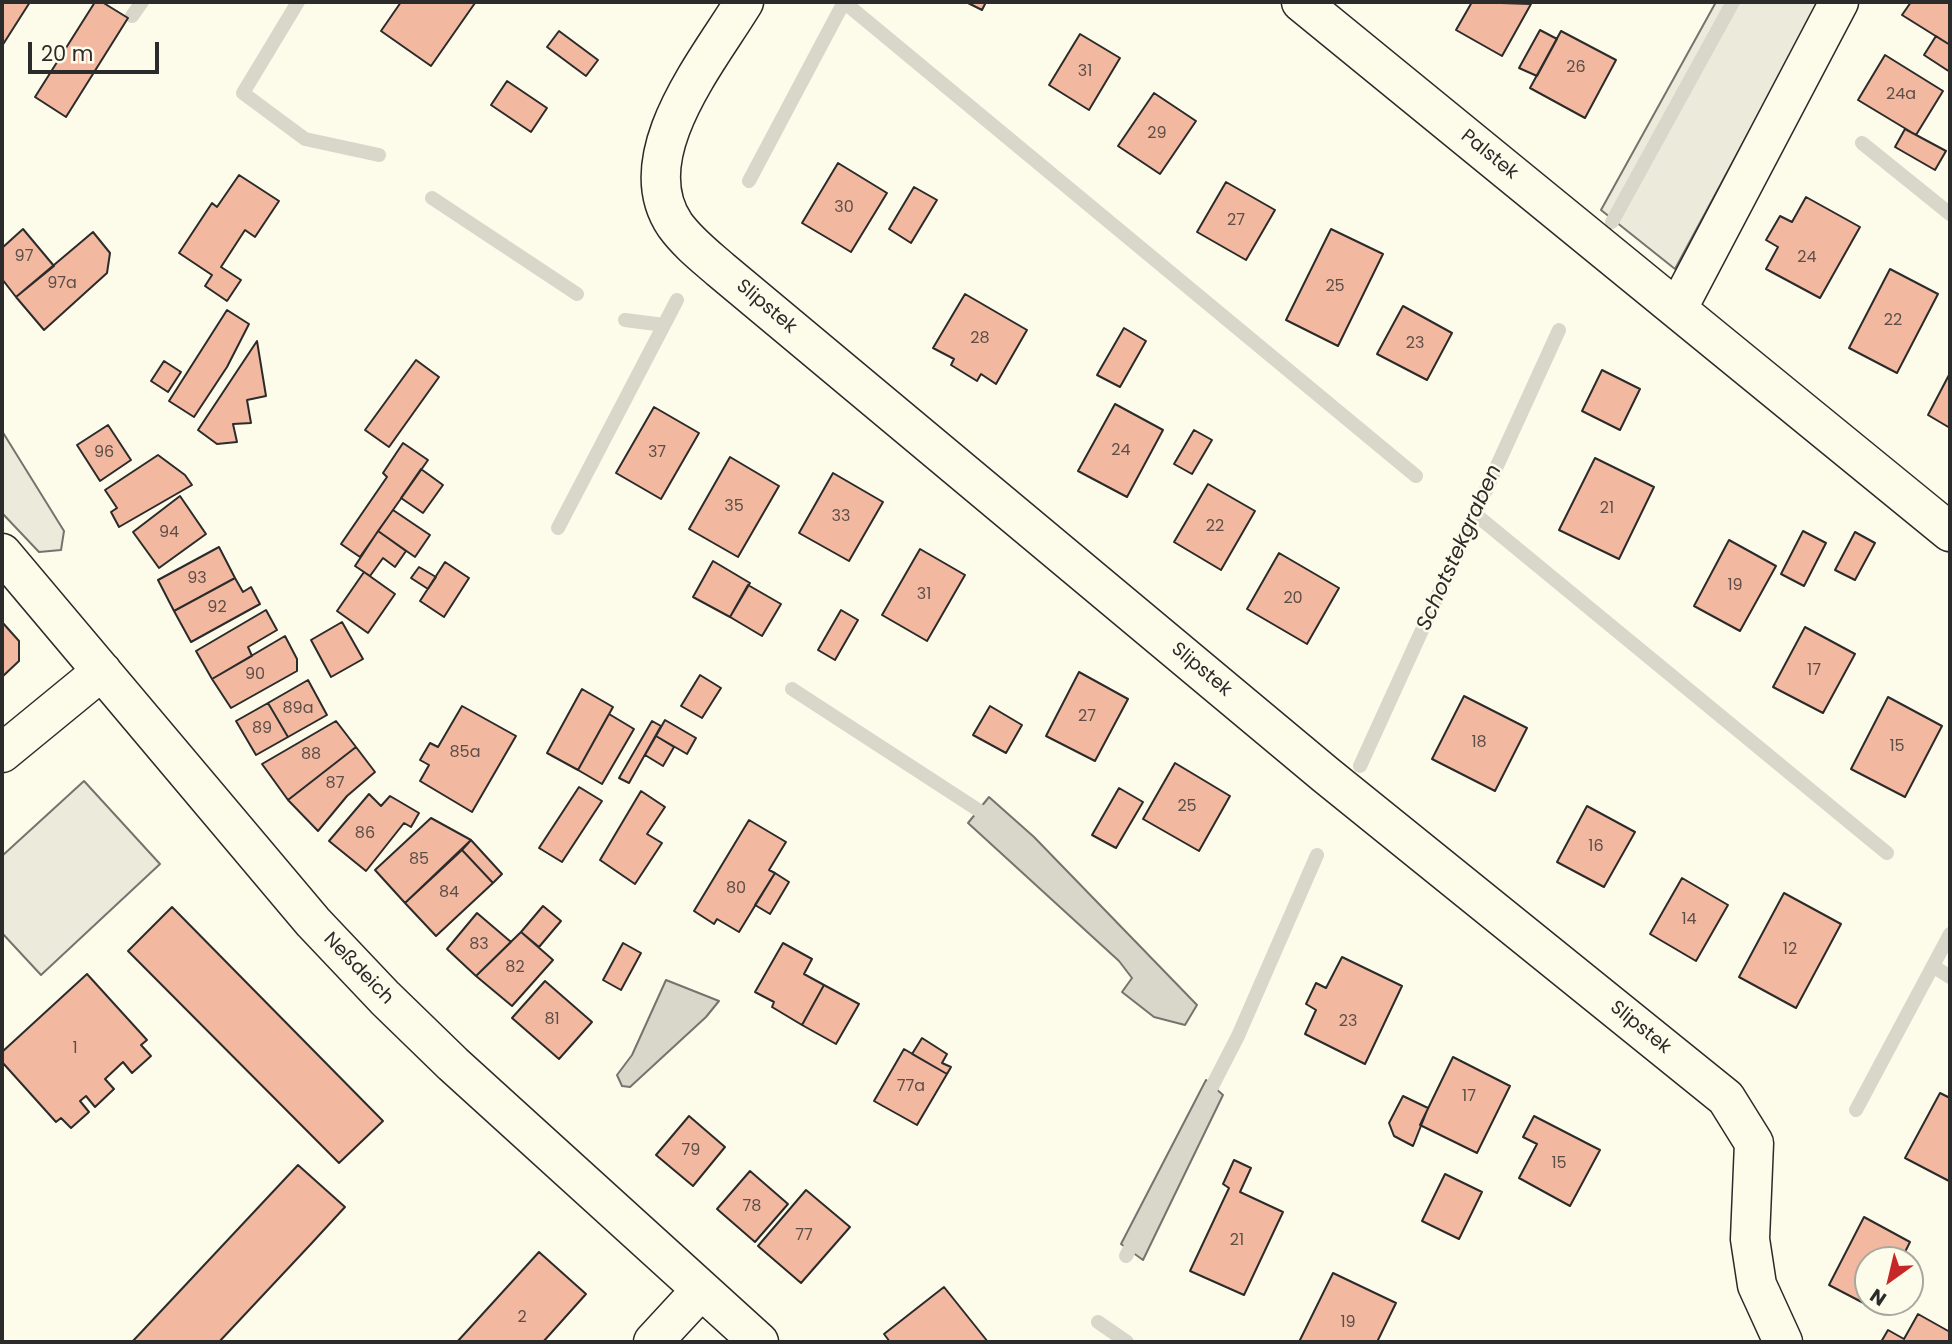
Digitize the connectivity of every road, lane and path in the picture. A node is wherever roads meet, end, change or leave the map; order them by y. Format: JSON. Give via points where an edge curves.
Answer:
{"nodes":[{"id":1,"x":744,"y":2,"type":"edge"},
{"id":2,"x":1301,"y":2,"type":"edge"},
{"id":3,"x":1839,"y":2,"type":"edge"},
{"id":4,"x":1678,"y":308,"type":"junction"},
{"id":5,"x":1950,"y":532,"type":"edge"},
{"id":6,"x":2,"y":553,"type":"edge"},
{"id":7,"x":102,"y":671,"type":"junction"},
{"id":8,"x":2,"y":753,"type":"edge"},
{"id":9,"x":701,"y":1290,"type":"junction"},
{"id":10,"x":653,"y":1342,"type":"edge"},
{"id":11,"x":759,"y":1342,"type":"edge"},
{"id":12,"x":1783,"y":1342,"type":"edge"}],
"edges":[{"from":1,"to":12,"type":"street","name":"Slipstek","via":[[667,135],[660,176],[674,223],[721,270],[1326,775],[1726,1098],[1754,1143],[1750,1239],[1757,1285]]},
{"from":2,"to":4,"type":"street","name":"Palstek"},
{"from":3,"to":4,"type":"street"},
{"from":4,"to":5,"type":"street","name":"Palstek"},
{"from":6,"to":7,"type":"street","name":"Neßdeich"},
{"from":7,"to":8,"type":"street"},
{"from":7,"to":9,"type":"street","name":"Neßdeich","via":[[313,922],[385,998]]},
{"from":9,"to":10,"type":"street"},
{"from":9,"to":11,"type":"street","name":"Neßdeich"}]}
